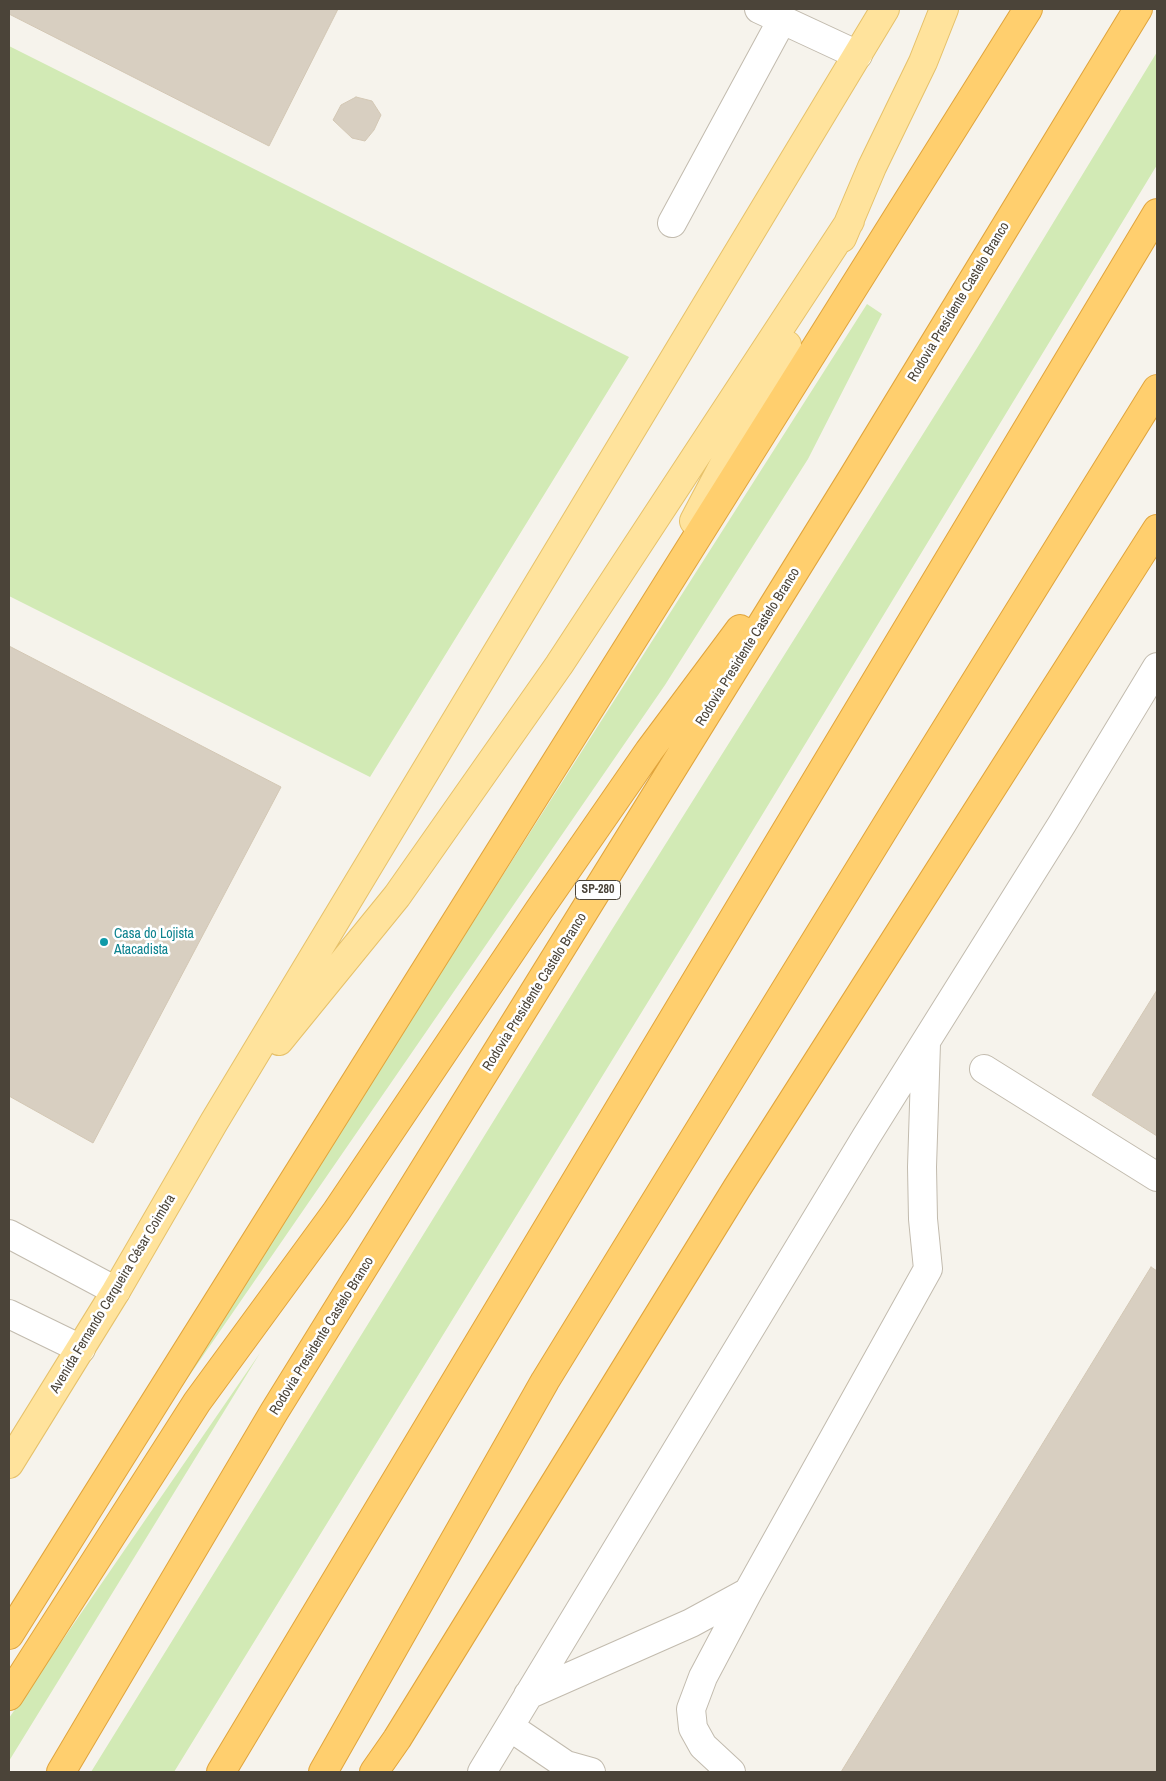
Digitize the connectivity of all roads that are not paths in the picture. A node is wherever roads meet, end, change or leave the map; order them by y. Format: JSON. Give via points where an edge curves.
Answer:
{"nodes":[{"id":1,"x":885,"y":9,"type":"edge"},
{"id":2,"x":944,"y":9,"type":"edge"},
{"id":3,"x":1028,"y":9,"type":"edge"},
{"id":4,"x":1138,"y":9,"type":"edge"},
{"id":5,"x":770,"y":14,"type":"edge"},
{"id":6,"x":858,"y":55,"type":"junction"},
{"id":7,"x":1157,"y":213,"type":"edge"},
{"id":8,"x":850,"y":222,"type":"junction"},
{"id":9,"x":672,"y":223,"type":"dead end"},
{"id":10,"x":1157,"y":389,"type":"edge"},
{"id":11,"x":853,"y":477,"type":"junction"},
{"id":12,"x":1157,"y":529,"type":"edge"},
{"id":13,"x":1157,"y":667,"type":"edge"},
{"id":14,"x":614,"y":669,"type":"junction"},
{"id":15,"x":926,"y":1041,"type":"junction"},
{"id":16,"x":984,"y":1069,"type":"dead end"},
{"id":17,"x":214,"y":1122,"type":"junction"},
{"id":18,"x":1157,"y":1177,"type":"edge"},
{"id":19,"x":9,"y":1234,"type":"edge"},
{"id":20,"x":116,"y":1291,"type":"junction"},
{"id":21,"x":9,"y":1314,"type":"edge"},
{"id":22,"x":81,"y":1349,"type":"junction"},
{"id":23,"x":9,"y":1464,"type":"edge"},
{"id":24,"x":748,"y":1592,"type":"junction"},
{"id":25,"x":9,"y":1635,"type":"edge"},
{"id":26,"x":9,"y":1696,"type":"edge"},
{"id":27,"x":528,"y":1696,"type":"junction"},
{"id":28,"x":510,"y":1728,"type":"junction"},
{"id":29,"x":575,"y":1770,"type":"edge"},
{"id":30,"x":61,"y":1772,"type":"edge"},
{"id":31,"x":221,"y":1772,"type":"edge"},
{"id":32,"x":323,"y":1772,"type":"edge"},
{"id":33,"x":374,"y":1772,"type":"edge"},
{"id":34,"x":482,"y":1772,"type":"edge"},
{"id":35,"x":731,"y":1772,"type":"edge"}],
"edges":[{"from":1,"to":6,"type":"main road"},
{"from":2,"to":8,"type":"main road"},
{"from":3,"to":14,"type":"highway"},
{"from":4,"to":11,"type":"highway","name":"Rodovia Presidente Castelo Branco","number":"SP-280"},
{"from":5,"to":6,"type":"street"},
{"from":5,"to":9,"type":"street"},
{"from":6,"to":17,"type":"main road"},
{"from":7,"to":31,"type":"highway"},
{"from":8,"to":14,"type":"main road","via":[[768,383]]},
{"from":8,"to":17,"type":"main road","via":[[559,665],[414,872]]},
{"from":10,"to":32,"type":"highway","via":[[545,1381]]},
{"from":11,"to":26,"type":"highway","via":[[644,759],[336,1212],[197,1402]]},
{"from":11,"to":30,"type":"highway","name":"Rodovia Presidente Castelo Branco","number":"SP-280","via":[[274,1412]]},
{"from":12,"to":33,"type":"highway","via":[[742,1179]]},
{"from":13,"to":15,"type":"street"},
{"from":14,"to":25,"type":"highway"},
{"from":15,"to":24,"type":"street","via":[[922,1167],[928,1269]]},
{"from":15,"to":27,"type":"street"},
{"from":16,"to":18,"type":"street"},
{"from":17,"to":20,"type":"main road","name":"Avenida Fernando Cerqueira César Coimbra"},
{"from":19,"to":20,"type":"street"},
{"from":20,"to":22,"type":"main road","name":"Avenida Fernando Cerqueira César Coimbra"},
{"from":21,"to":22,"type":"street"},
{"from":22,"to":23,"type":"main road","name":"Avenida Fernando Cerqueira César Coimbra"},
{"from":24,"to":27,"type":"street","via":[[691,1623]]},
{"from":24,"to":35,"type":"street","via":[[703,1677],[691,1709],[693,1728],[703,1746]]},
{"from":27,"to":28,"type":"street"},
{"from":28,"to":29,"type":"street"},
{"from":28,"to":34,"type":"street"}]}
